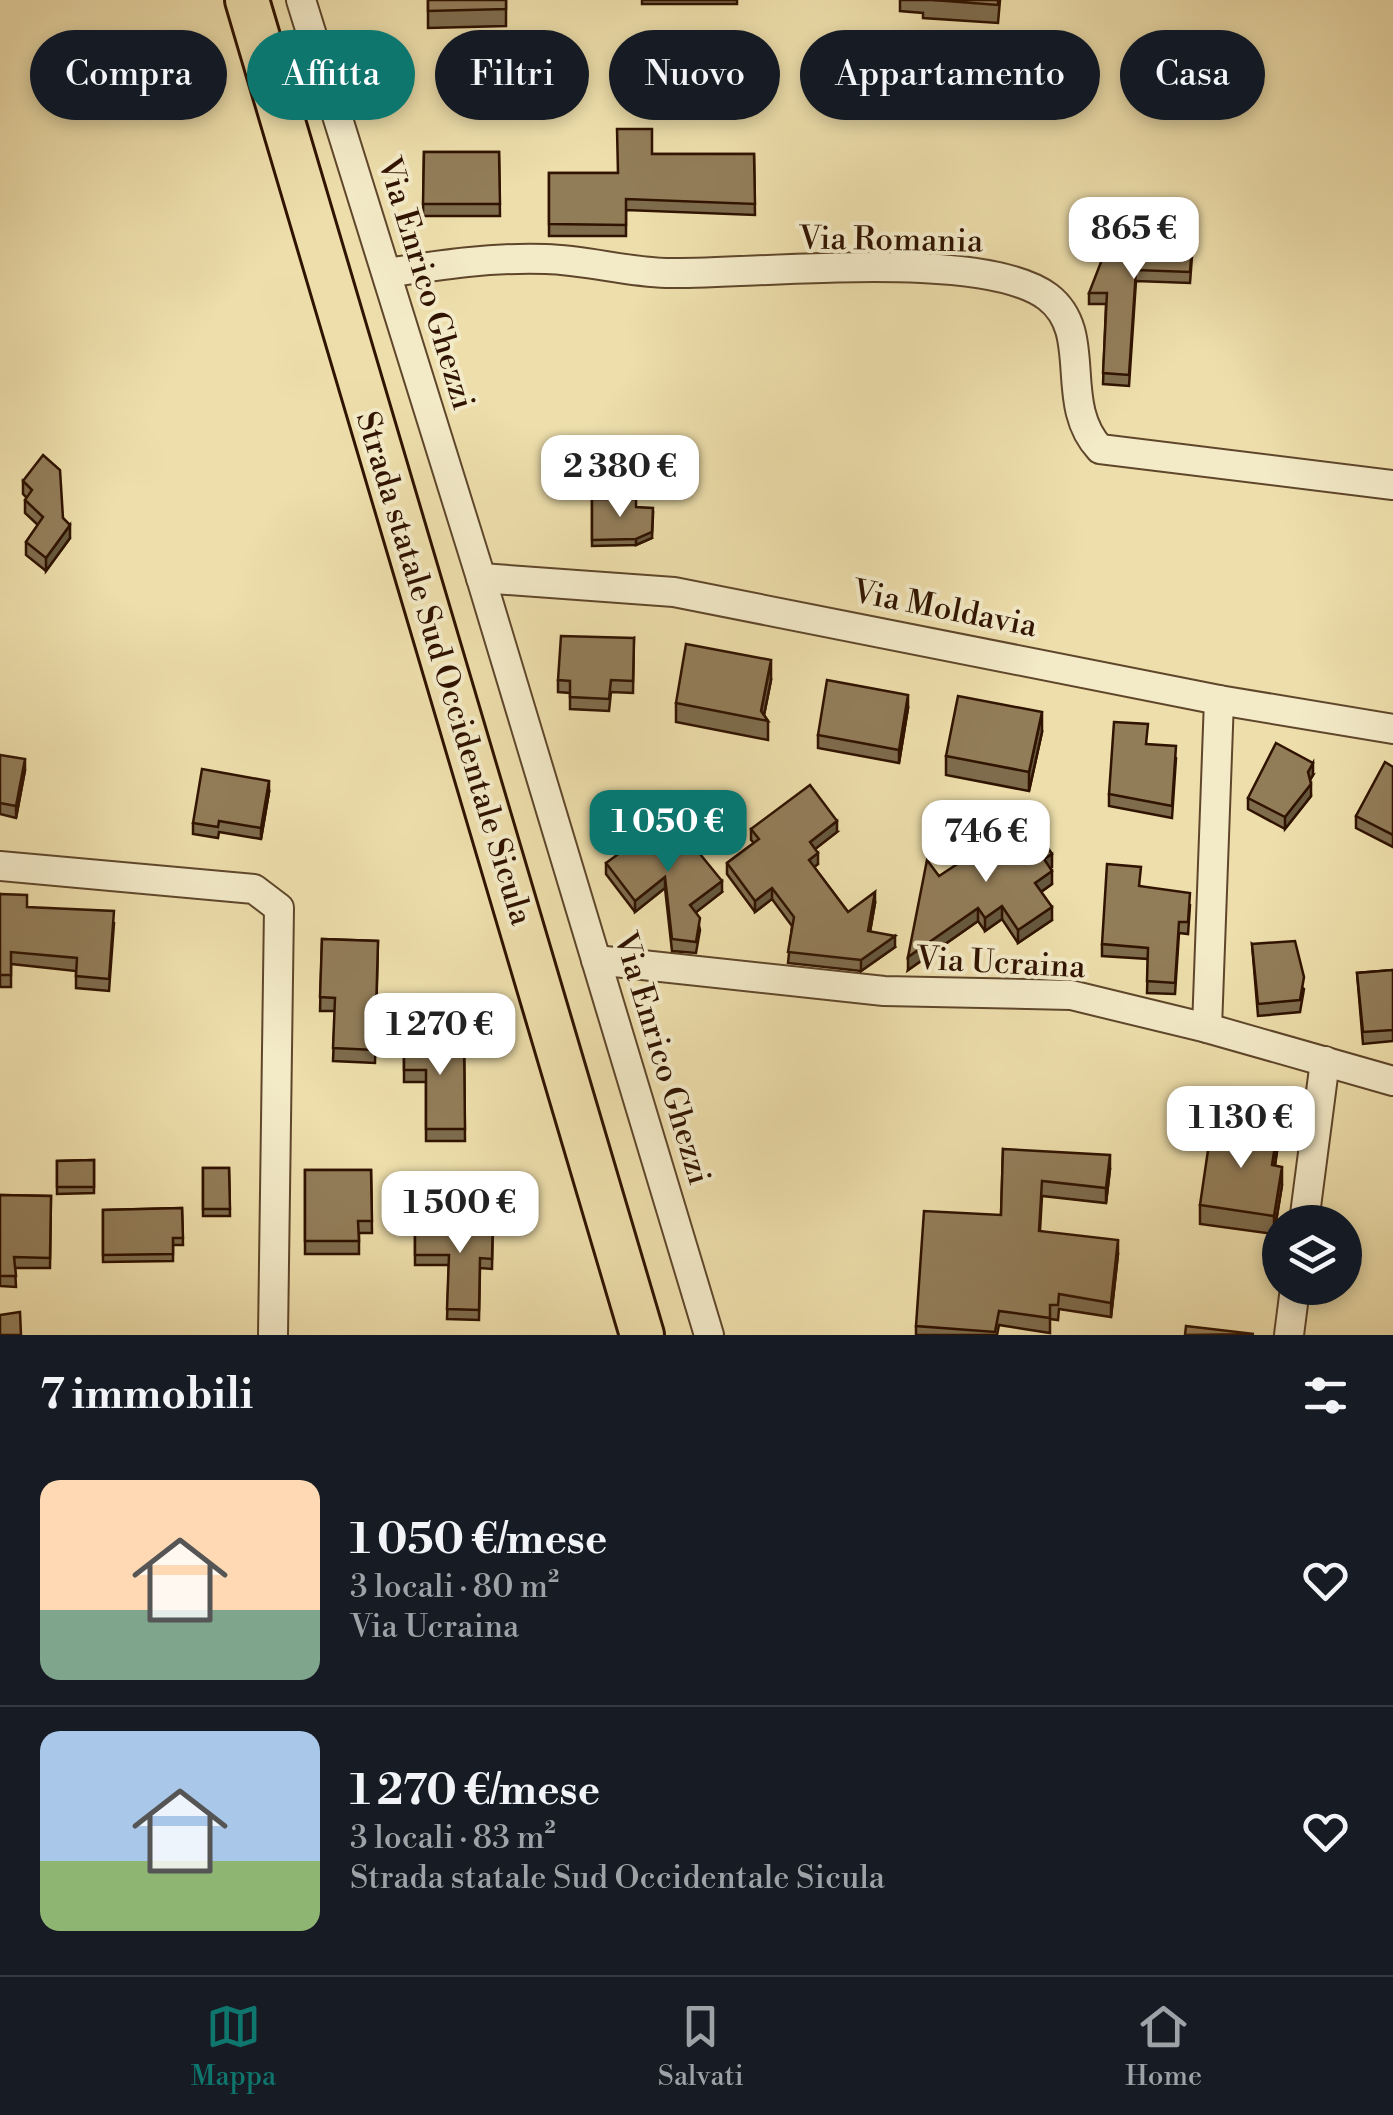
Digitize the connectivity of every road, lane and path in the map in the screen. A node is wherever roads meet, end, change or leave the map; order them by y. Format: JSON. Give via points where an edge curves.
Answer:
{"nodes":[{"id":1,"x":247,"y":0,"type":"edge"},
{"id":2,"x":301,"y":0,"type":"edge"},
{"id":3,"x":387,"y":273,"type":"junction"},
{"id":4,"x":1393,"y":485,"type":"edge"},
{"id":5,"x":482,"y":578,"type":"junction"},
{"id":6,"x":1219,"y":700,"type":"junction"},
{"id":7,"x":1393,"y":728,"type":"edge"},
{"id":8,"x":0,"y":866,"type":"edge"},
{"id":9,"x":596,"y":960,"type":"junction"},
{"id":10,"x":1207,"y":1028,"type":"junction"},
{"id":11,"x":1325,"y":1062,"type":"junction"},
{"id":12,"x":1393,"y":1081,"type":"edge"},
{"id":13,"x":1306,"y":1205,"type":"edge"},
{"id":14,"x":1293,"y":1305,"type":"edge"},
{"id":15,"x":273,"y":1335,"type":"edge"},
{"id":16,"x":642,"y":1335,"type":"edge"},
{"id":17,"x":709,"y":1335,"type":"edge"},
{"id":18,"x":1289,"y":1335,"type":"edge"}],
"edges":[{"from":1,"to":16,"type":"main road","name":"Strada statale Sud Occidentale Sicula"},
{"from":2,"to":3,"type":"street","name":"Via Enrico Ghezzi"},
{"from":3,"to":4,"type":"street","name":"Via Romania","via":[[547,258],[662,273],[924,269],[1001,277],[1052,300],[1067,322],[1083,430],[1100,449]]},
{"from":3,"to":5,"type":"street","name":"Via Enrico Ghezzi"},
{"from":5,"to":6,"type":"street","name":"Via Moldavia","via":[[674,592]]},
{"from":5,"to":9,"type":"street","name":"Via Enrico Ghezzi"},
{"from":6,"to":7,"type":"street","name":"Via Moldavia"},
{"from":6,"to":10,"type":"street"},
{"from":8,"to":15,"type":"street","via":[[254,888],[280,908]]},
{"from":9,"to":10,"type":"street","name":"Via Ucraina","via":[[884,991],[1071,995]]},
{"from":9,"to":17,"type":"street","name":"Via Enrico Ghezzi"},
{"from":10,"to":11,"type":"street","name":"Via Ucraina"},
{"from":11,"to":12,"type":"street","name":"Via Ucraina"},
{"from":11,"to":13,"type":"street"},
{"from":14,"to":18,"type":"street"}]}
